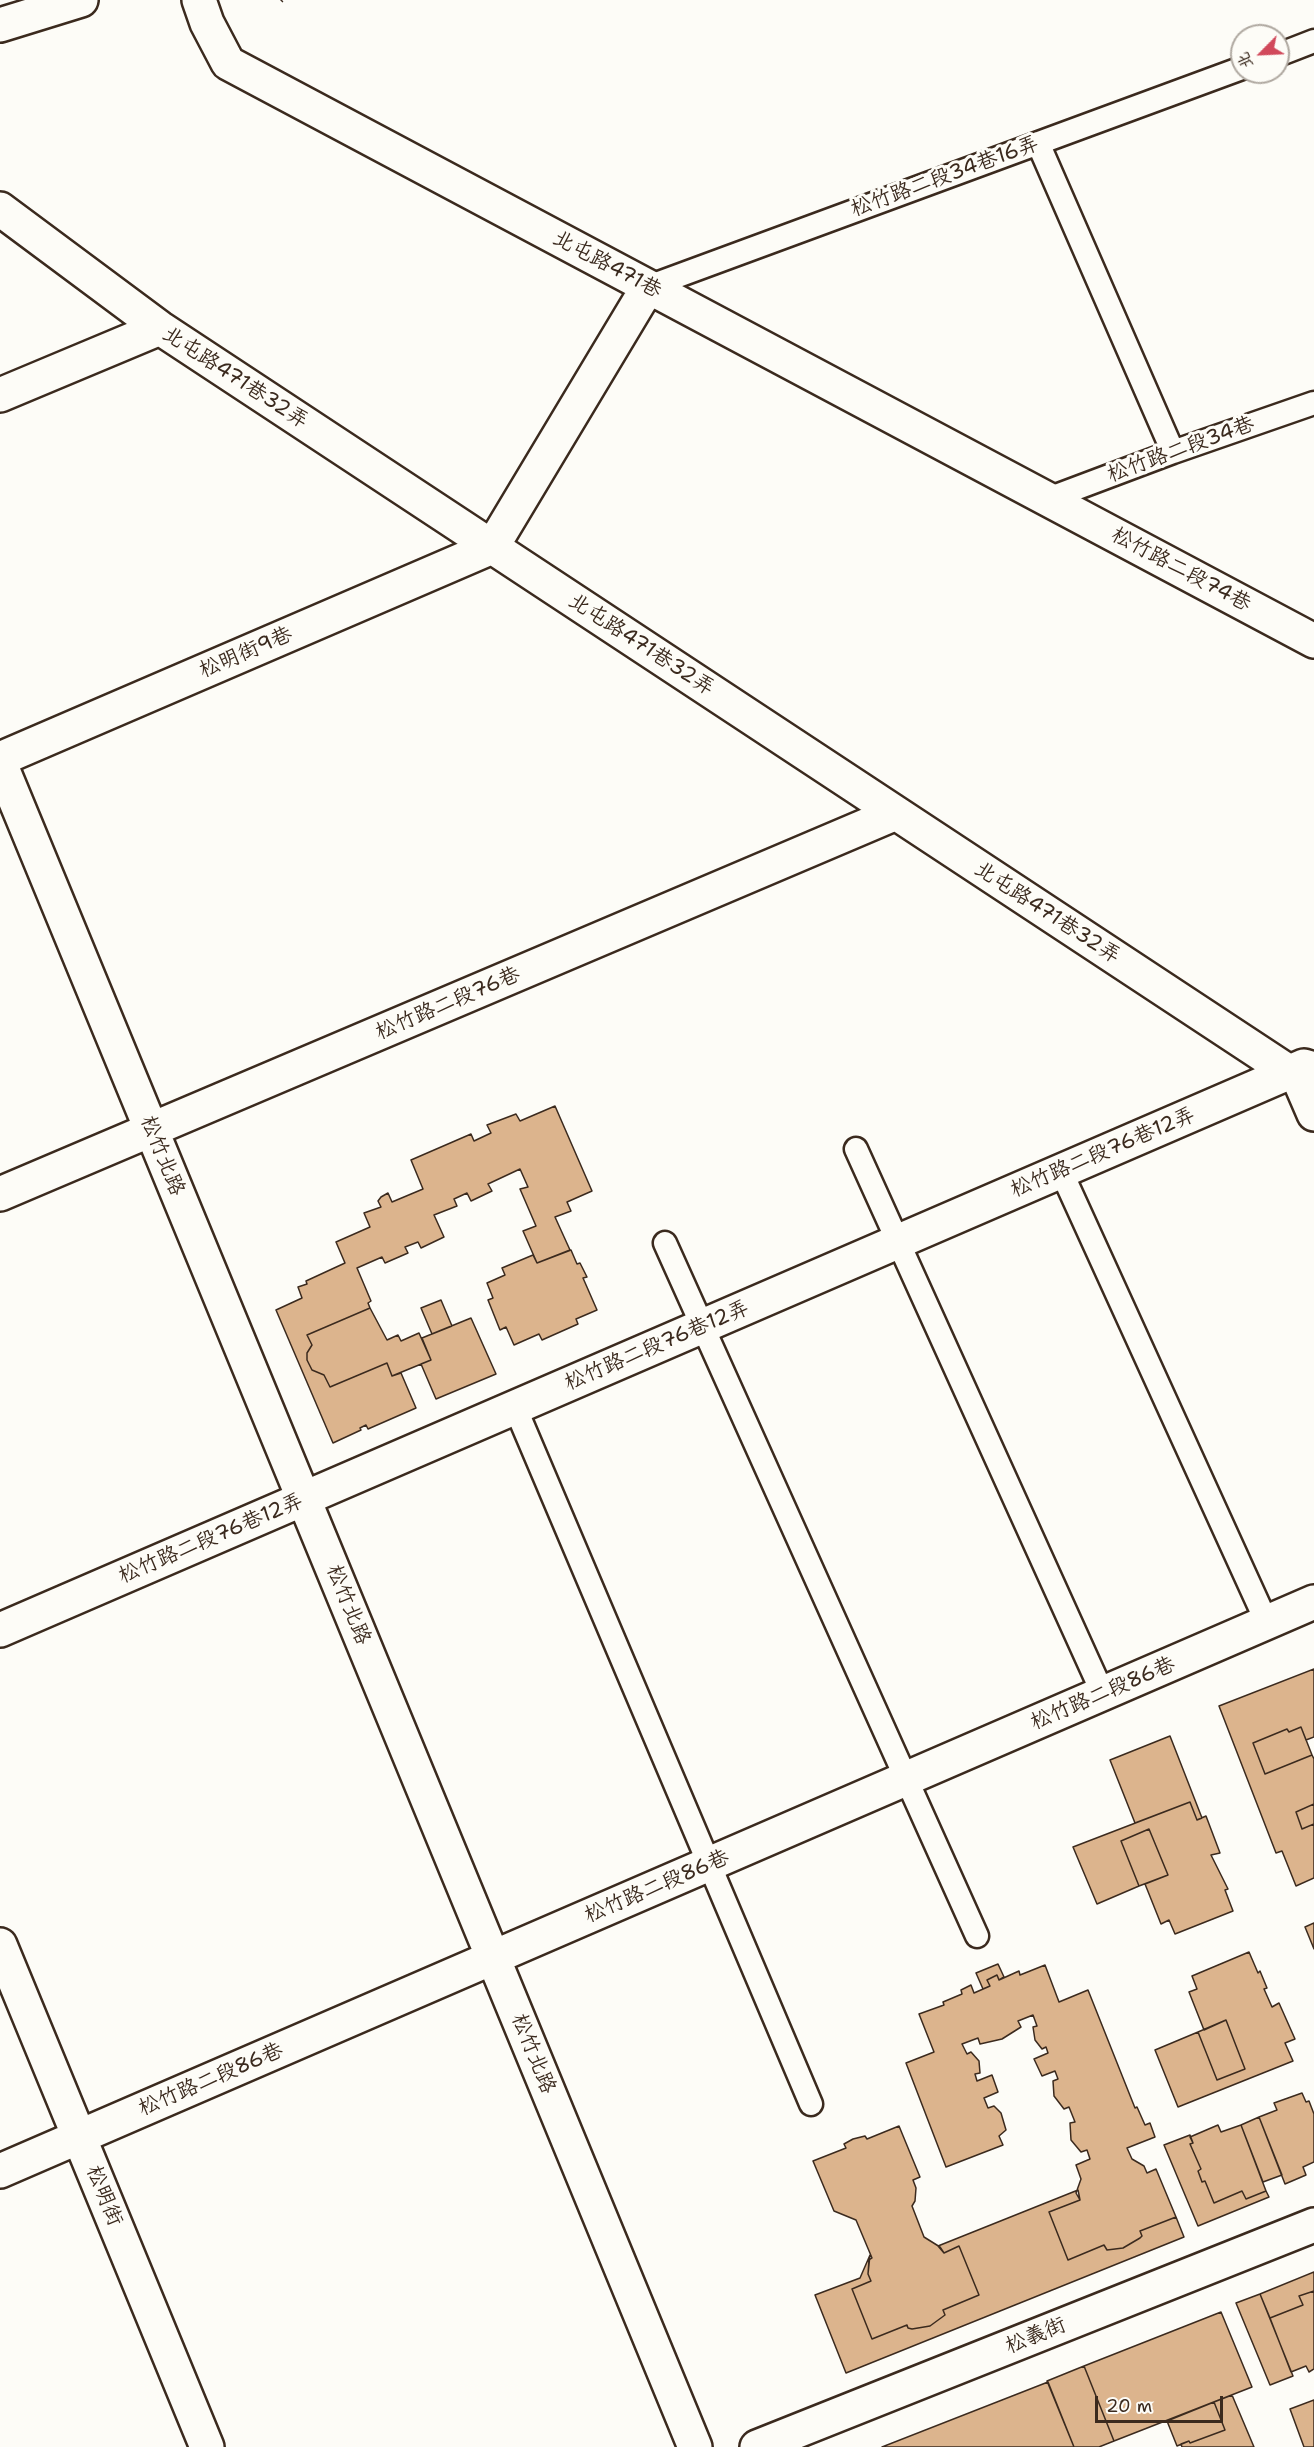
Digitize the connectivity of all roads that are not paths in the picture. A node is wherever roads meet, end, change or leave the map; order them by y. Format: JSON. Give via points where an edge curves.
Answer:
{"nodes":[{"id":1,"x":81,"y":0,"type":"edge"},
{"id":2,"x":199,"y":0,"type":"edge"},
{"id":3,"x":0,"y":25,"type":"edge"},
{"id":4,"x":1314,"y":41,"type":"edge"},
{"id":5,"x":1290,"y":50,"type":"edge"},
{"id":6,"x":1230,"y":72,"type":"edge"},
{"id":7,"x":1038,"y":143,"type":"junction"},
{"id":8,"x":0,"y":209,"type":"edge"},
{"id":9,"x":648,"y":287,"type":"junction"},
{"id":10,"x":160,"y":328,"type":"junction"},
{"id":11,"x":0,"y":395,"type":"edge"},
{"id":12,"x":1314,"y":403,"type":"edge"},
{"id":13,"x":1173,"y":452,"type":"junction"},
{"id":14,"x":1048,"y":500,"type":"junction"},
{"id":15,"x":492,"y":547,"type":"junction"},
{"id":16,"x":1314,"y":641,"type":"edge"},
{"id":17,"x":0,"y":761,"type":"edge"},
{"id":18,"x":896,"y":813,"type":"junction"},
{"id":19,"x":1303,"y":1065,"type":"edge"},
{"id":20,"x":1314,"y":1114,"type":"edge"},
{"id":21,"x":151,"y":1131,"type":"junction"},
{"id":22,"x":856,"y":1149,"type":"dead end"},
{"id":23,"x":1061,"y":1171,"type":"junction"},
{"id":24,"x":0,"y":1194,"type":"edge"},
{"id":25,"x":897,"y":1242,"type":"junction"},
{"id":26,"x":665,"y":1243,"type":"dead end"},
{"id":27,"x":702,"y":1326,"type":"junction"},
{"id":28,"x":515,"y":1407,"type":"junction"},
{"id":29,"x":304,"y":1499,"type":"junction"},
{"id":30,"x":1314,"y":1602,"type":"edge"},
{"id":31,"x":1267,"y":1623,"type":"junction"},
{"id":32,"x":0,"y":1630,"type":"edge"},
{"id":33,"x":1103,"y":1694,"type":"junction"},
{"id":34,"x":905,"y":1779,"type":"junction"},
{"id":35,"x":710,"y":1864,"type":"junction"},
{"id":36,"x":977,"y":1936,"type":"dead end"},
{"id":37,"x":0,"y":1945,"type":"edge"},
{"id":38,"x":493,"y":1957,"type":"junction"},
{"id":39,"x":811,"y":2104,"type":"dead end"},
{"id":40,"x":79,"y":2137,"type":"junction"},
{"id":41,"x":0,"y":2171,"type":"edge"},
{"id":42,"x":1314,"y":2225,"type":"edge"},
{"id":43,"x":207,"y":2447,"type":"edge"},
{"id":44,"x":695,"y":2447,"type":"edge"},
{"id":45,"x":757,"y":2447,"type":"edge"}],
"edges":[{"from":1,"to":3,"type":"street"},
{"from":2,"to":9,"type":"street","name":"北屯路471巷","via":[[228,63]]},
{"from":4,"to":5,"type":"lane"},
{"from":6,"to":7,"type":"lane","name":"松竹路二段34巷16弄"},
{"from":7,"to":9,"type":"lane","name":"松竹路二段34巷16弄"},
{"from":7,"to":13,"type":"lane"},
{"from":8,"to":10,"type":"street","name":"北屯路471巷32弄"},
{"from":9,"to":14,"type":"street","name":"北屯路471巷"},
{"from":9,"to":15,"type":"street"},
{"from":10,"to":11,"type":"street"},
{"from":10,"to":15,"type":"street","name":"北屯路471巷32弄"},
{"from":12,"to":13,"type":"lane","name":"松竹路二段34巷"},
{"from":13,"to":14,"type":"lane","name":"松竹路二段34巷"},
{"from":14,"to":16,"type":"street","name":"松竹路二段74巷"},
{"from":15,"to":17,"type":"street","name":"松明街9巷"},
{"from":15,"to":18,"type":"street","name":"北屯路471巷32弄"},
{"from":17,"to":21,"type":"street","name":"松竹北路"},
{"from":18,"to":19,"type":"street","name":"北屯路471巷32弄"},
{"from":18,"to":21,"type":"street","name":"松竹路二段76巷"},
{"from":19,"to":20,"type":"street"},
{"from":19,"to":23,"type":"street","name":"松竹路二段76巷12弄"},
{"from":21,"to":24,"type":"street","name":"松竹路二段76巷"},
{"from":21,"to":29,"type":"street","name":"松竹北路"},
{"from":22,"to":25,"type":"lane"},
{"from":23,"to":25,"type":"street","name":"松竹路二段76巷12弄"},
{"from":23,"to":31,"type":"lane"},
{"from":25,"to":27,"type":"street","name":"松竹路二段76巷12弄"},
{"from":25,"to":33,"type":"lane"},
{"from":26,"to":27,"type":"lane"},
{"from":27,"to":28,"type":"street","name":"松竹路二段76巷12弄"},
{"from":27,"to":34,"type":"lane"},
{"from":28,"to":29,"type":"street","name":"松竹路二段76巷12弄"},
{"from":28,"to":35,"type":"lane"},
{"from":29,"to":32,"type":"street","name":"松竹路二段76巷12弄"},
{"from":29,"to":38,"type":"street","name":"松竹北路"},
{"from":30,"to":31,"type":"street","name":"松竹路二段86巷"},
{"from":31,"to":33,"type":"street","name":"松竹路二段86巷"},
{"from":33,"to":34,"type":"street","name":"松竹路二段86巷"},
{"from":34,"to":35,"type":"street","name":"松竹路二段86巷"},
{"from":34,"to":36,"type":"lane"},
{"from":35,"to":38,"type":"street","name":"松竹路二段86巷"},
{"from":35,"to":39,"type":"lane"},
{"from":37,"to":40,"type":"street","name":"松明街"},
{"from":38,"to":40,"type":"street","name":"松竹路二段86巷"},
{"from":38,"to":44,"type":"street","name":"松竹北路"},
{"from":40,"to":41,"type":"street","name":"松竹路二段86巷"},
{"from":40,"to":43,"type":"street","name":"松明街"},
{"from":42,"to":45,"type":"street","name":"松義街"}]}
